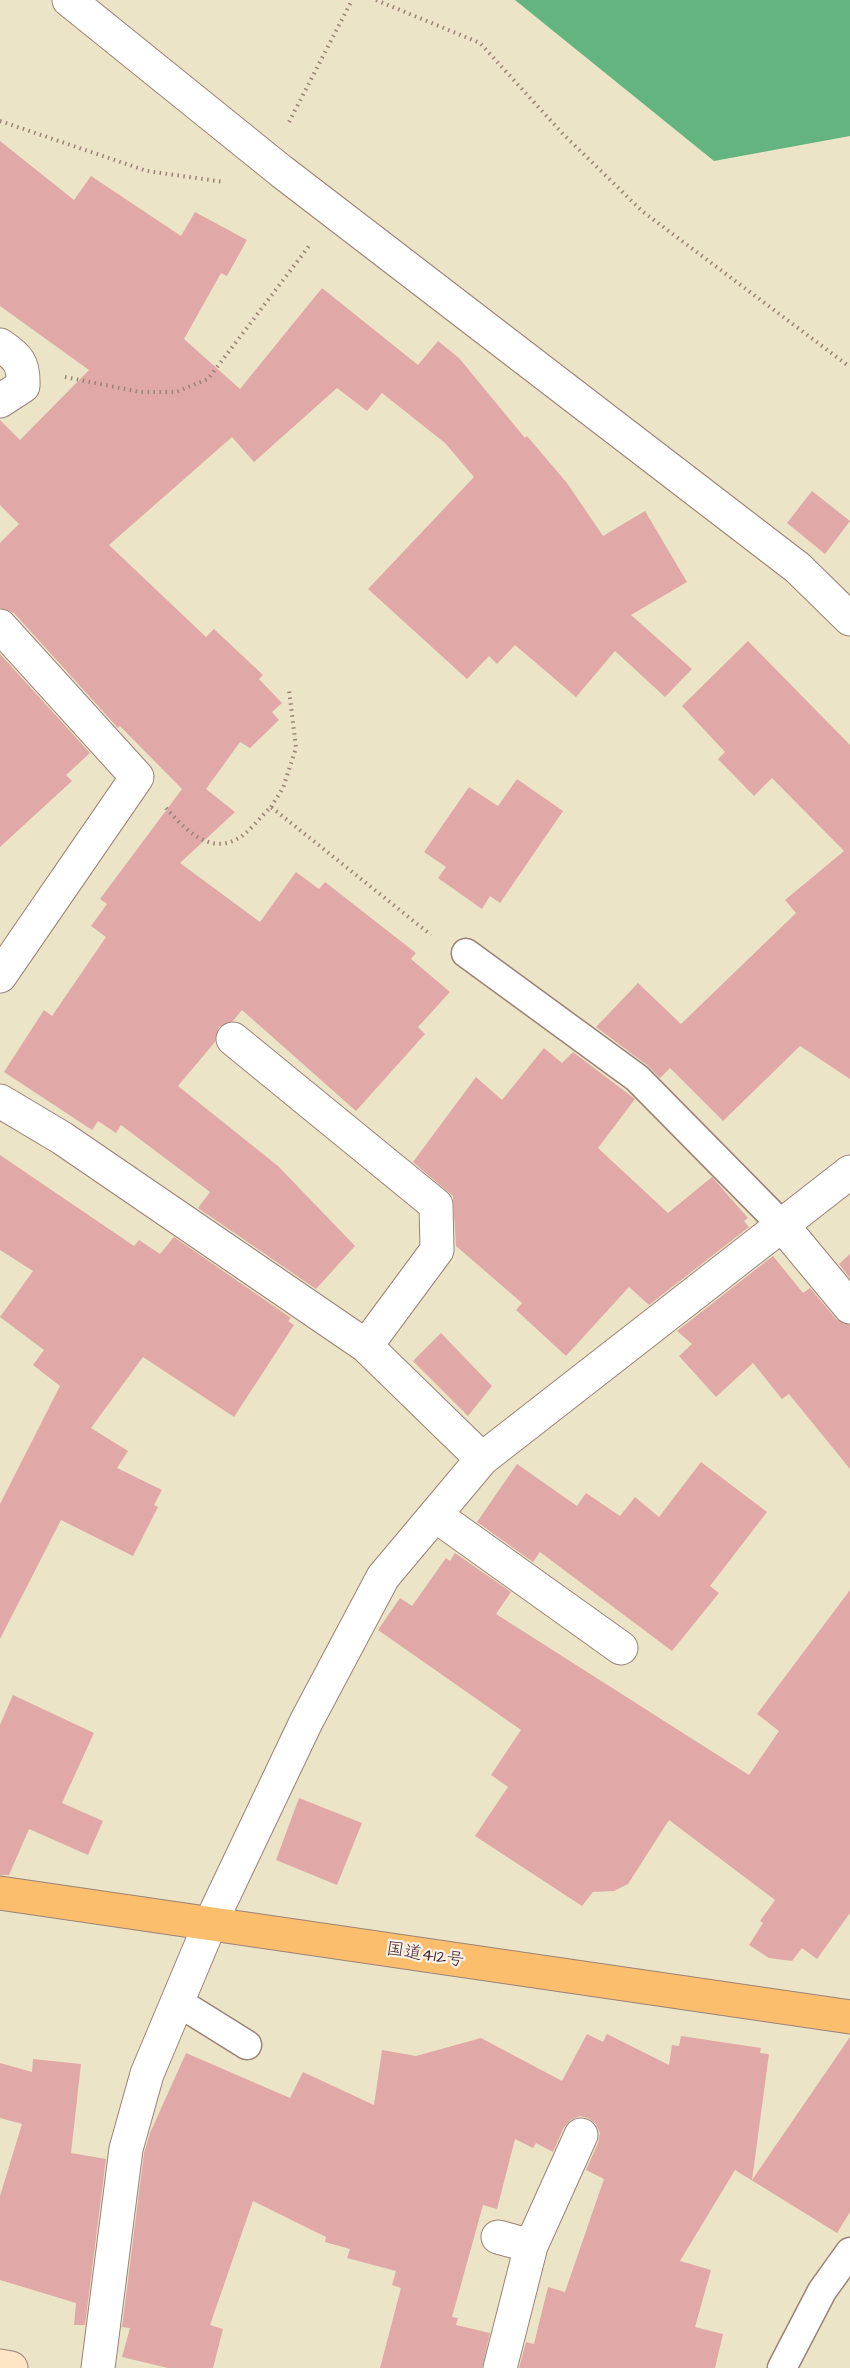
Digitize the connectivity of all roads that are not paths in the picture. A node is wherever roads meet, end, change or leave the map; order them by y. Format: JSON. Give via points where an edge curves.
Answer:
{"nodes":[{"id":1,"x":69,"y":0,"type":"edge"},
{"id":2,"x":0,"y":345,"type":"edge"},
{"id":3,"x":0,"y":401,"type":"edge"},
{"id":4,"x":850,"y":619,"type":"edge"},
{"id":5,"x":0,"y":626,"type":"edge"},
{"id":6,"x":466,"y":953,"type":"road end"},
{"id":7,"x":0,"y":975,"type":"edge"},
{"id":8,"x":233,"y":1039,"type":"dead end"},
{"id":9,"x":0,"y":1101,"type":"edge"},
{"id":10,"x":850,"y":1172,"type":"edge"},
{"id":11,"x":782,"y":1225,"type":"junction"},
{"id":12,"x":850,"y":1307,"type":"edge"},
{"id":13,"x":366,"y":1346,"type":"junction"},
{"id":14,"x":482,"y":1459,"type":"junction"},
{"id":15,"x":435,"y":1515,"type":"junction"},
{"id":16,"x":621,"y":1648,"type":"dead end"},
{"id":17,"x":0,"y":1893,"type":"edge"},
{"id":18,"x":210,"y":1924,"type":"junction"},
{"id":19,"x":178,"y":2002,"type":"junction"},
{"id":20,"x":850,"y":2017,"type":"edge"},
{"id":21,"x":247,"y":2045,"type":"dead end"},
{"id":22,"x":581,"y":2135,"type":"dead end"},
{"id":23,"x":498,"y":2237,"type":"dead end"},
{"id":24,"x":531,"y":2246,"type":"junction"},
{"id":25,"x":850,"y":2252,"type":"edge"},
{"id":26,"x":0,"y":2366,"type":"edge"},
{"id":27,"x":11,"y":2368,"type":"edge"},
{"id":28,"x":98,"y":2368,"type":"edge"},
{"id":29,"x":500,"y":2368,"type":"edge"},
{"id":30,"x":782,"y":2368,"type":"edge"}],
"edges":[{"from":1,"to":4,"type":"street","via":[[272,164],[798,568]]},
{"from":2,"to":3,"type":"street","via":[[19,358],[24,368],[23,386]]},
{"from":5,"to":7,"type":"street","via":[[137,777]]},
{"from":6,"to":11,"type":"lane","via":[[637,1078]]},
{"from":8,"to":13,"type":"street","via":[[435,1205],[437,1250]]},
{"from":9,"to":13,"type":"street","via":[[62,1138]]},
{"from":10,"to":11,"type":"street"},
{"from":11,"to":12,"type":"street"},
{"from":11,"to":14,"type":"street"},
{"from":13,"to":14,"type":"street"},
{"from":14,"to":15,"type":"street"},
{"from":15,"to":16,"type":"street"},
{"from":15,"to":18,"type":"street","via":[[383,1576],[306,1722]]},
{"from":17,"to":18,"type":"highway","name":"国道412号"},
{"from":18,"to":19,"type":"street"},
{"from":18,"to":20,"type":"highway","name":"国道412号"},
{"from":19,"to":21,"type":"lane"},
{"from":19,"to":28,"type":"street","via":[[147,2074],[126,2149]]},
{"from":22,"to":24,"type":"street"},
{"from":23,"to":24,"type":"street"},
{"from":24,"to":29,"type":"street"},
{"from":25,"to":30,"type":"lane","via":[[822,2291]]},
{"from":26,"to":27,"type":"street"}]}
